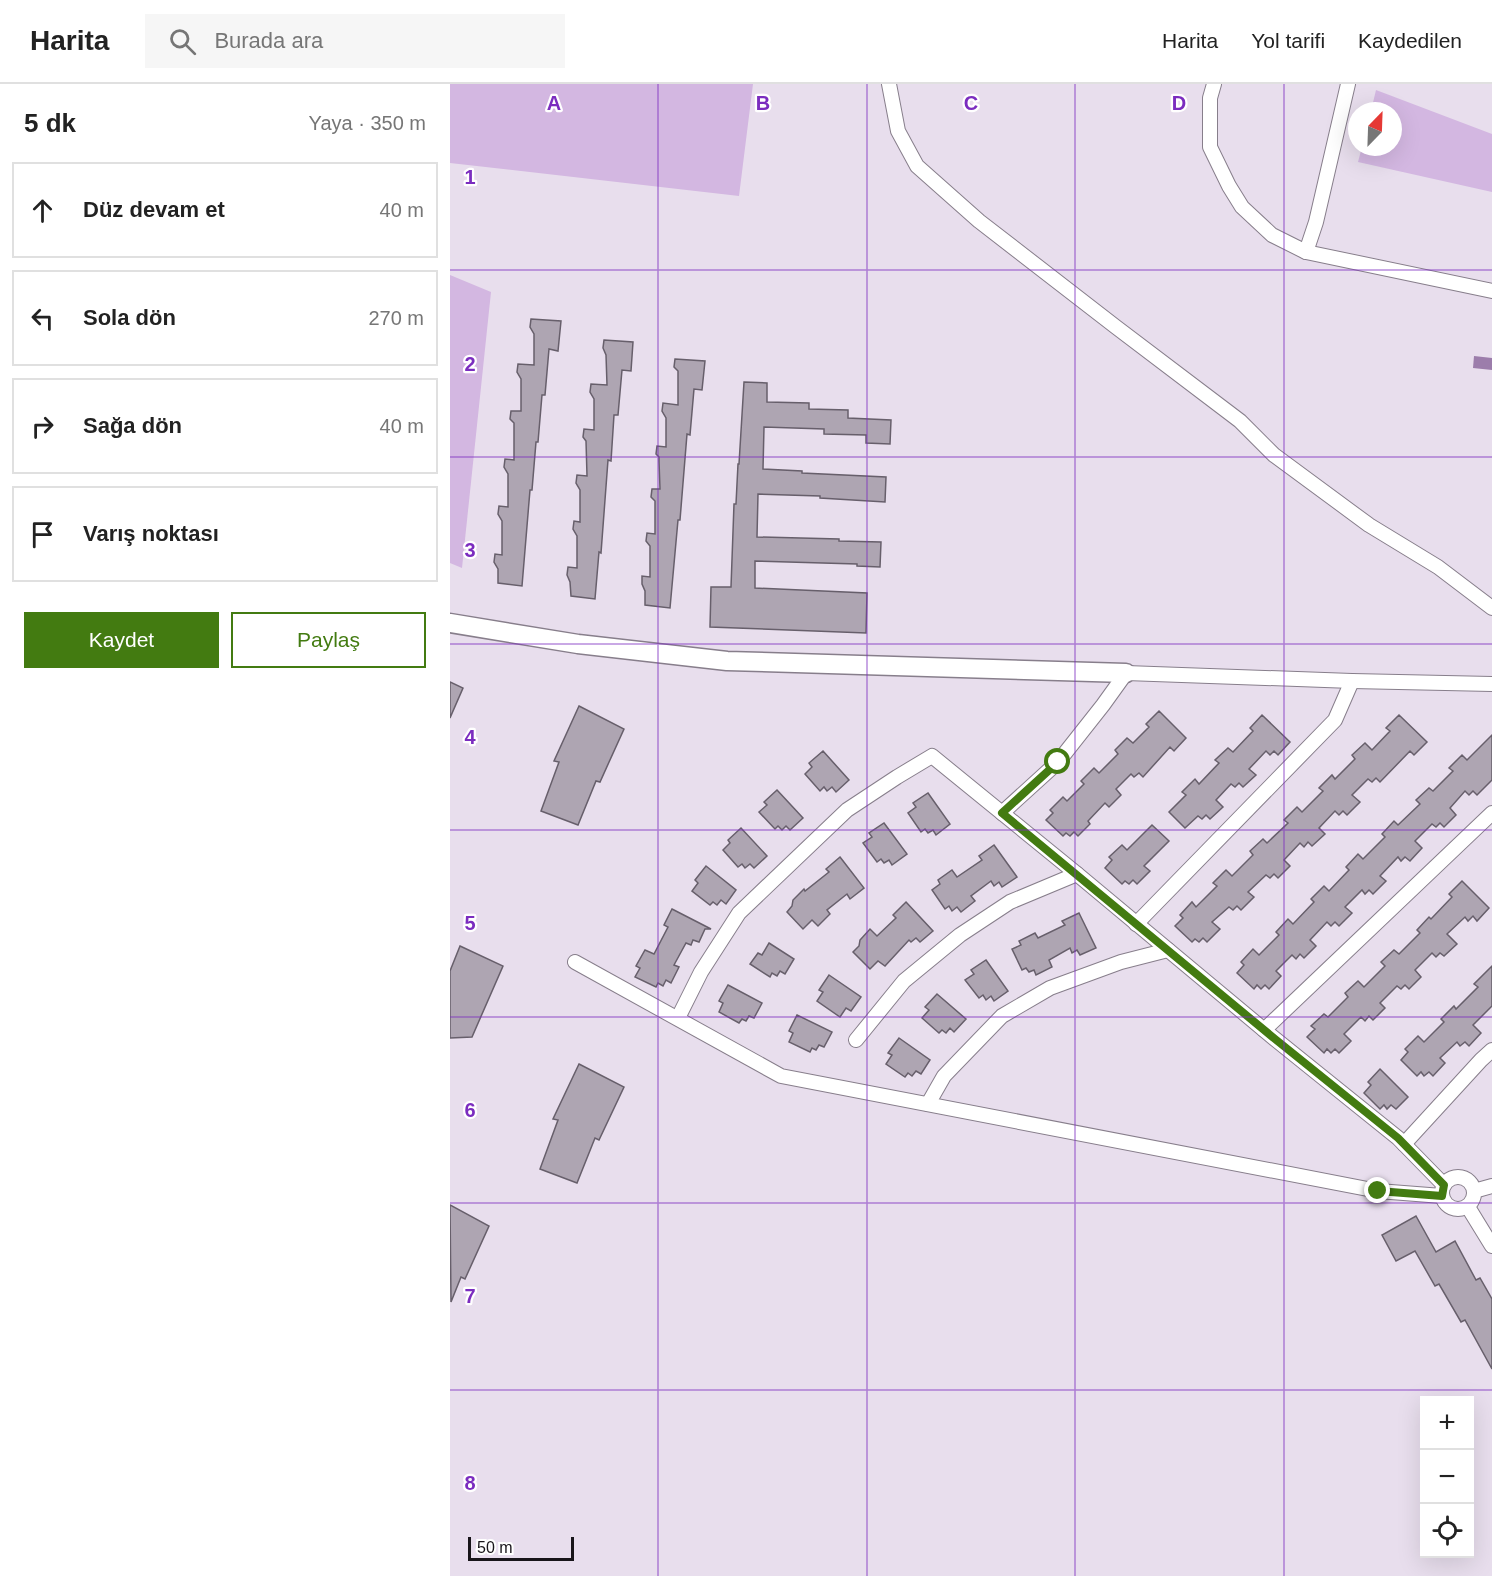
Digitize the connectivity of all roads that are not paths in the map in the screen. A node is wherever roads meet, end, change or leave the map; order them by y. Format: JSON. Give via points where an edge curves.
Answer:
{"nodes":[{"id":1,"x":889,"y":84,"type":"edge"},
{"id":2,"x":1214,"y":84,"type":"edge"},
{"id":3,"x":1348,"y":84,"type":"edge"},
{"id":4,"x":1306,"y":252,"type":"junction"},
{"id":5,"x":1492,"y":291,"type":"edge"},
{"id":6,"x":1492,"y":608,"type":"edge"},
{"id":7,"x":450,"y":623,"type":"edge"},
{"id":8,"x":1126,"y":674,"type":"junction"},
{"id":9,"x":1352,"y":681,"type":"junction"},
{"id":10,"x":1492,"y":684,"type":"edge"},
{"id":11,"x":1002,"y":813,"type":"junction"},
{"id":12,"x":1492,"y":813,"type":"edge"},
{"id":13,"x":1077,"y":874,"type":"junction"},
{"id":14,"x":1136,"y":924,"type":"junction"},
{"id":15,"x":1168,"y":950,"type":"junction"},
{"id":16,"x":575,"y":962,"type":"dead end"},
{"id":17,"x":678,"y":1018,"type":"junction"},
{"id":18,"x":1264,"y":1030,"type":"junction"},
{"id":19,"x":855,"y":1040,"type":"dead end"},
{"id":20,"x":1492,"y":1050,"type":"edge"},
{"id":21,"x":928,"y":1104,"type":"junction"},
{"id":22,"x":1404,"y":1144,"type":"junction"},
{"id":23,"x":1492,"y":1186,"type":"edge"},
{"id":24,"x":1443,"y":1191,"type":"junction"},
{"id":25,"x":1474,"y":1191,"type":"junction"},
{"id":26,"x":1468,"y":1207,"type":"junction"},
{"id":27,"x":1492,"y":1246,"type":"edge"}],
"edges":[{"from":1,"to":6,"type":"street","via":[[898,131],[917,166],[980,221],[1240,421],[1274,455]]},
{"from":2,"to":4,"type":"street","via":[[1209,98],[1210,147],[1229,186],[1242,207],[1272,235]]},
{"from":3,"to":4,"type":"street"},
{"from":4,"to":5,"type":"street"},
{"from":7,"to":8,"type":"street","via":[[578,644],[727,661]]},
{"from":8,"to":9,"type":"street"},
{"from":8,"to":11,"type":"street","via":[[1058,762]]},
{"from":9,"to":10,"type":"street"},
{"from":9,"to":14,"type":"street","via":[[1335,720]]},
{"from":11,"to":13,"type":"street"},
{"from":11,"to":17,"type":"street","via":[[932,756],[897,777],[847,810],[739,913],[701,972]]},
{"from":12,"to":18,"type":"street"},
{"from":13,"to":14,"type":"street"},
{"from":13,"to":19,"type":"street","via":[[1010,902],[960,935],[904,981]]},
{"from":14,"to":15,"type":"street"},
{"from":15,"to":18,"type":"street"},
{"from":15,"to":21,"type":"street","via":[[1050,988],[1002,1016],[944,1076]]},
{"from":16,"to":17,"type":"street"},
{"from":17,"to":21,"type":"street","via":[[781,1076]]},
{"from":18,"to":22,"type":"street"},
{"from":20,"to":22,"type":"street"},
{"from":21,"to":24,"type":"street","via":[[1378,1191]]},
{"from":22,"to":24,"type":"street"},
{"from":23,"to":25,"type":"street"},
{"from":24,"to":25,"type":"street","via":[[1452,1178],[1462,1177]]},
{"from":24,"to":26,"type":"street","via":[[1447,1206],[1457,1210]]},
{"from":25,"to":26,"type":"street"},
{"from":26,"to":27,"type":"street"}]}
